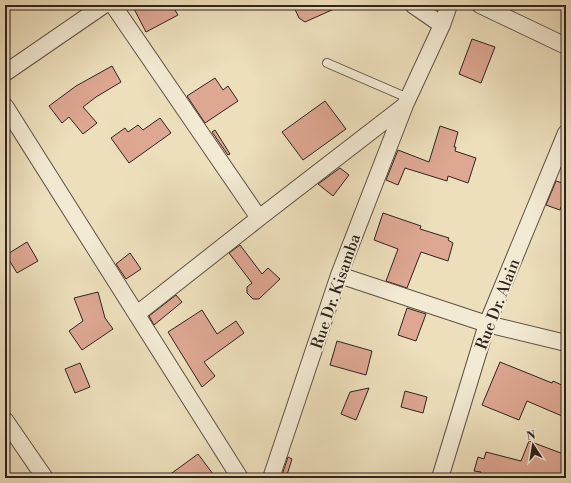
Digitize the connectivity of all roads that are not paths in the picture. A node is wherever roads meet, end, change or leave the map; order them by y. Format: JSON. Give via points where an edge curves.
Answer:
{"nodes":[{"id":1,"x":104,"y":5,"type":"edge"},
{"id":2,"x":113,"y":5,"type":"edge"},
{"id":3,"x":413,"y":5,"type":"edge"},
{"id":4,"x":449,"y":5,"type":"edge"},
{"id":5,"x":480,"y":5,"type":"edge"},
{"id":6,"x":442,"y":25,"type":"junction"},
{"id":7,"x":566,"y":46,"type":"edge"},
{"id":8,"x":327,"y":63,"type":"dead end"},
{"id":9,"x":5,"y":73,"type":"edge"},
{"id":10,"x":406,"y":102,"type":"junction"},
{"id":11,"x":5,"y":106,"type":"edge"},
{"id":12,"x":566,"y":133,"type":"edge"},
{"id":13,"x":259,"y":218,"type":"junction"},
{"id":14,"x":339,"y":275,"type":"junction"},
{"id":15,"x":137,"y":314,"type":"junction"},
{"id":16,"x":487,"y":324,"type":"junction"},
{"id":17,"x":566,"y":343,"type":"edge"},
{"id":18,"x":5,"y":420,"type":"edge"},
{"id":19,"x":45,"y":478,"type":"edge"},
{"id":20,"x":240,"y":478,"type":"edge"},
{"id":21,"x":271,"y":478,"type":"edge"},
{"id":22,"x":440,"y":478,"type":"edge"}],
"edges":[{"from":1,"to":9,"type":"street"},
{"from":2,"to":13,"type":"street"},
{"from":3,"to":6,"type":"street"},
{"from":4,"to":6,"type":"street","name":"Rue Dr. Kisamba"},
{"from":5,"to":7,"type":"street"},
{"from":6,"to":10,"type":"street","name":"Rue Dr. Kisamba"},
{"from":8,"to":10,"type":"lane"},
{"from":10,"to":13,"type":"street","name":"Rue Dr. Kisamba"},
{"from":10,"to":14,"type":"street","name":"Rue Dr. Kisamba"},
{"from":11,"to":15,"type":"street"},
{"from":12,"to":16,"type":"street","name":"Rue Dr. Alain"},
{"from":13,"to":15,"type":"street","name":"Rue Dr. Kisamba"},
{"from":14,"to":16,"type":"street"},
{"from":14,"to":21,"type":"street","name":"Rue Dr. Kisamba"},
{"from":15,"to":20,"type":"street"},
{"from":16,"to":17,"type":"street"},
{"from":16,"to":22,"type":"street","name":"Rue Dr. Alain"},
{"from":18,"to":19,"type":"street"}]}
